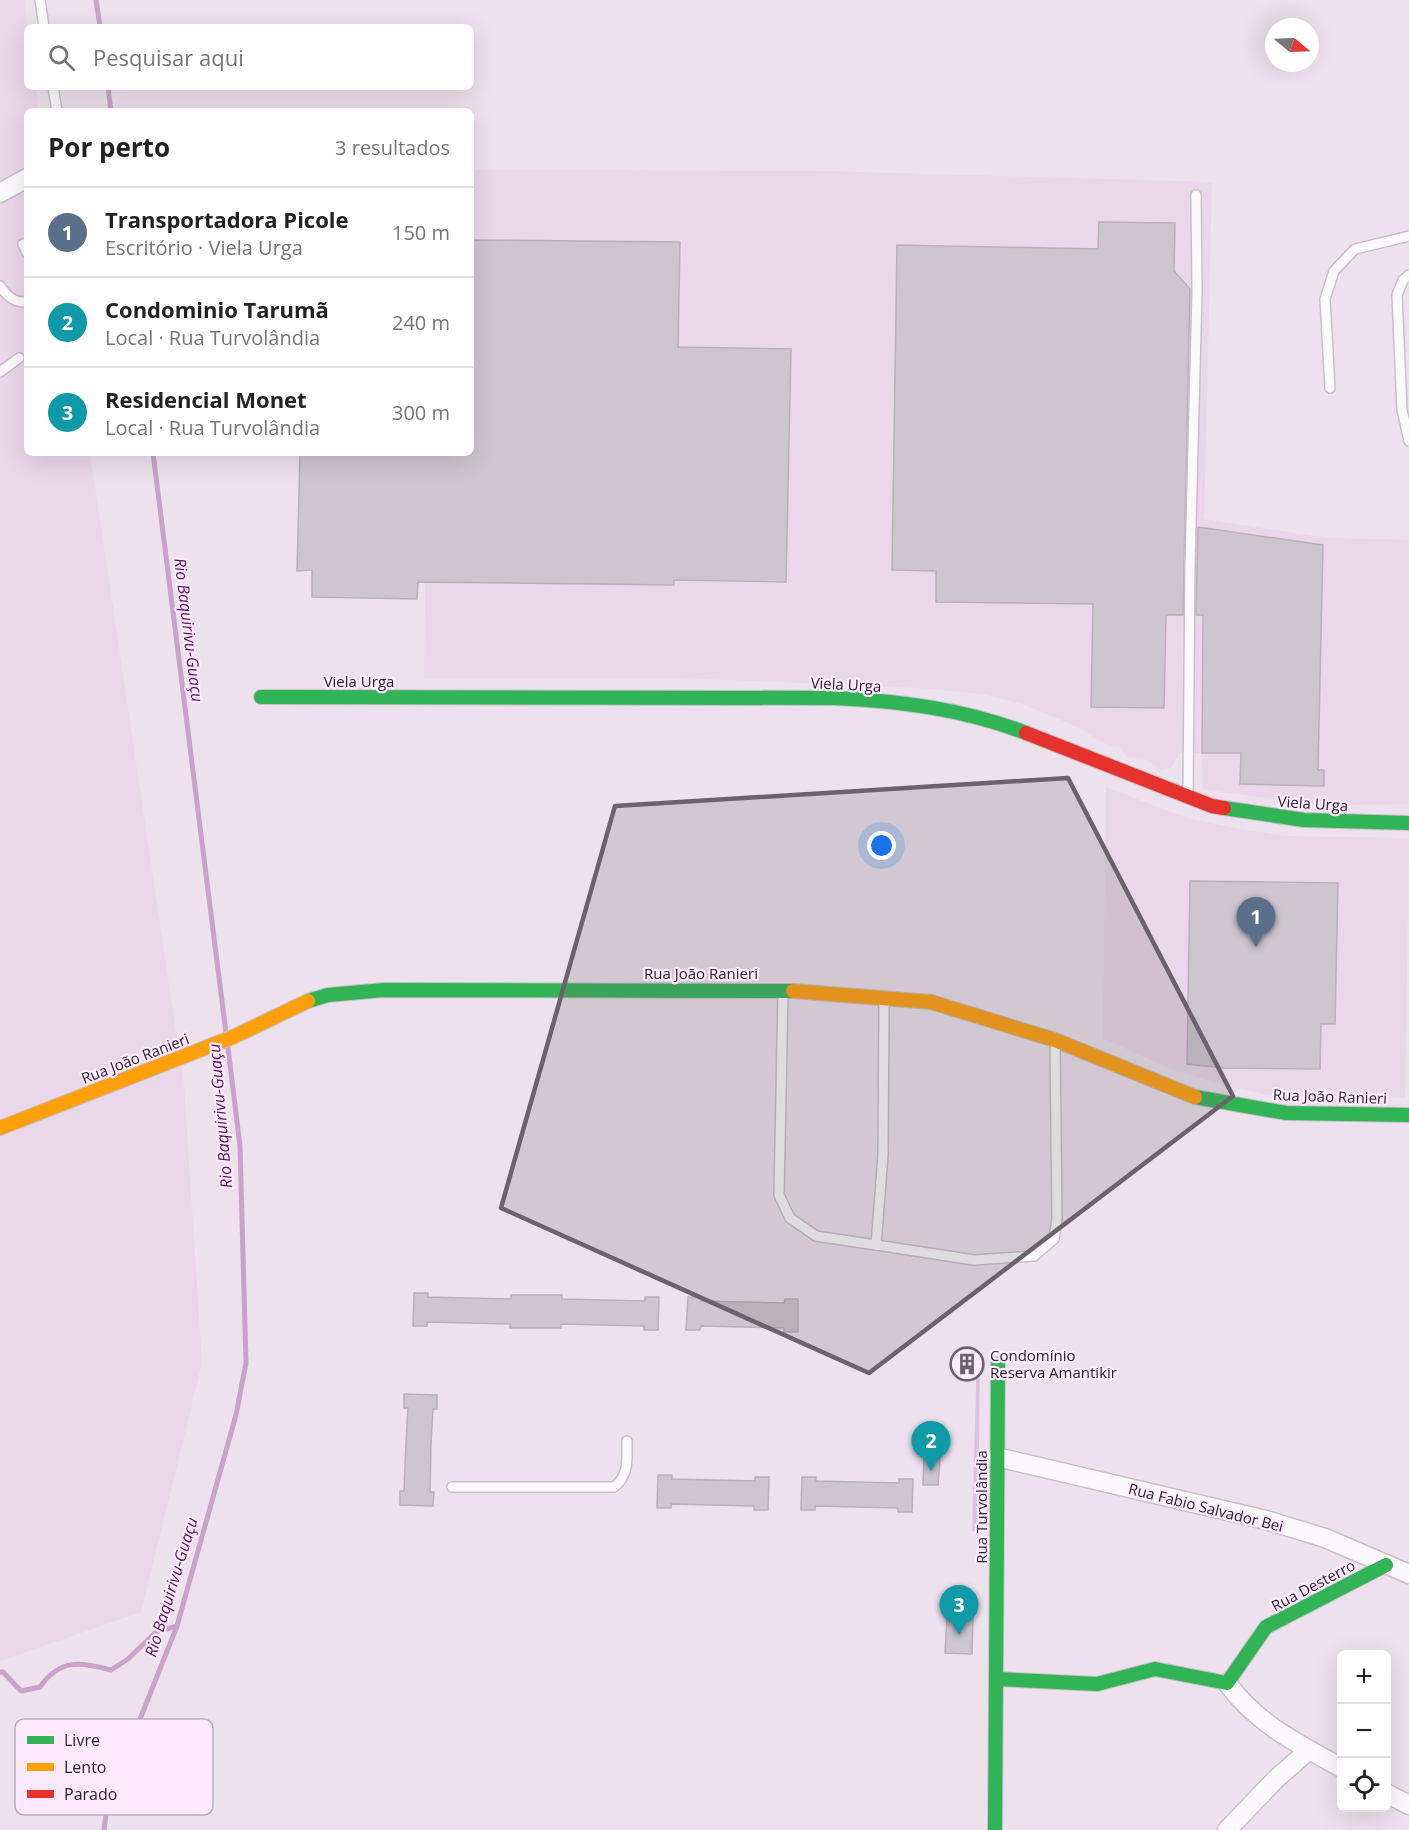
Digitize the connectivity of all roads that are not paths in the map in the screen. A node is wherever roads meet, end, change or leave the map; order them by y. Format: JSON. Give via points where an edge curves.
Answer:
{"nodes":[{"id":1,"x":40,"y":0,"type":"edge"},
{"id":2,"x":44,"y":24,"type":"edge"},
{"id":3,"x":54,"y":90,"type":"edge"},
{"id":4,"x":56,"y":108,"type":"edge"},
{"id":5,"x":24,"y":180,"type":"edge"},
{"id":6,"x":0,"y":193,"type":"edge"},
{"id":7,"x":1196,"y":195,"type":"dead end"},
{"id":8,"x":1409,"y":236,"type":"edge"},
{"id":9,"x":1409,"y":275,"type":"edge"},
{"id":10,"x":0,"y":286,"type":"edge"},
{"id":11,"x":24,"y":302,"type":"edge"},
{"id":12,"x":19,"y":358,"type":"dead end"},
{"id":13,"x":0,"y":372,"type":"edge"},
{"id":14,"x":1330,"y":388,"type":"dead end"},
{"id":15,"x":1409,"y":441,"type":"edge"},
{"id":16,"x":261,"y":698,"type":"dead end"},
{"id":17,"x":1188,"y":799,"type":"junction"},
{"id":18,"x":1409,"y":823,"type":"edge"},
{"id":19,"x":783,"y":990,"type":"junction"},
{"id":20,"x":884,"y":996,"type":"junction"},
{"id":21,"x":1055,"y":1040,"type":"junction"},
{"id":22,"x":1409,"y":1115,"type":"edge"},
{"id":23,"x":0,"y":1128,"type":"edge"},
{"id":24,"x":876,"y":1245,"type":"junction"},
{"id":25,"x":998,"y":1364,"type":"dead end"},
{"id":26,"x":627,"y":1441,"type":"dead end"},
{"id":27,"x":997,"y":1457,"type":"junction"},
{"id":28,"x":452,"y":1487,"type":"dead end"},
{"id":29,"x":1386,"y":1565,"type":"junction"},
{"id":30,"x":1409,"y":1574,"type":"edge"},
{"id":31,"x":998,"y":1679,"type":"junction"},
{"id":32,"x":1227,"y":1683,"type":"junction"},
{"id":33,"x":1309,"y":1750,"type":"junction"},
{"id":34,"x":1337,"y":1766,"type":"edge"},
{"id":35,"x":1391,"y":1796,"type":"edge"},
{"id":36,"x":1409,"y":1805,"type":"edge"},
{"id":37,"x":995,"y":1830,"type":"edge"},
{"id":38,"x":1227,"y":1830,"type":"edge"}],
"edges":[{"from":1,"to":2,"type":"lane"},
{"from":3,"to":4,"type":"lane"},
{"from":5,"to":6,"type":"street"},
{"from":7,"to":17,"type":"lane"},
{"from":8,"to":14,"type":"lane","via":[[1355,249],[1334,271],[1325,299]]},
{"from":9,"to":15,"type":"lane","via":[[1397,294],[1402,410]]},
{"from":10,"to":11,"type":"lane","via":[[6,295]]},
{"from":12,"to":13,"type":"lane"},
{"from":16,"to":17,"type":"street","name":"Viela Urga","via":[[791,698],[911,704],[967,713],[994,722]]},
{"from":17,"to":18,"type":"street","name":"Viela Urga","via":[[1280,818]]},
{"from":19,"to":20,"type":"street","name":"Rua João Ranieri"},
{"from":19,"to":23,"type":"street","name":"Rua João Ranieri","via":[[384,990],[328,995],[296,1005],[199,1051]]},
{"from":19,"to":24,"type":"lane","via":[[779,1195],[790,1218],[816,1236]]},
{"from":20,"to":21,"type":"street","name":"Rua João Ranieri","via":[[931,1002]]},
{"from":20,"to":24,"type":"lane","via":[[883,1155]]},
{"from":21,"to":22,"type":"street","name":"Rua João Ranieri","via":[[1202,1100],[1286,1113]]},
{"from":21,"to":24,"type":"lane","via":[[1054,1239],[1034,1256],[974,1260]]},
{"from":25,"to":27,"type":"street","name":"Rua Turvolândia"},
{"from":26,"to":28,"type":"lane","via":[[623,1480],[614,1487]]},
{"from":27,"to":29,"type":"street","name":"Rua Fabio Salvador Bei","via":[[1266,1520],[1325,1538]]},
{"from":27,"to":31,"type":"street","name":"Rua Turvolândia"},
{"from":29,"to":30,"type":"street","name":"Rua Fabio Salvador Bei"},
{"from":29,"to":32,"type":"street","name":"Rua Desterro","via":[[1266,1627]]},
{"from":31,"to":32,"type":"street","via":[[1097,1684],[1155,1669]]},
{"from":31,"to":37,"type":"street","name":"Rua Turvolândia"},
{"from":32,"to":33,"type":"street","via":[[1243,1705],[1267,1726]]},
{"from":33,"to":34,"type":"street"},
{"from":33,"to":38,"type":"street"},
{"from":35,"to":36,"type":"street"}]}
